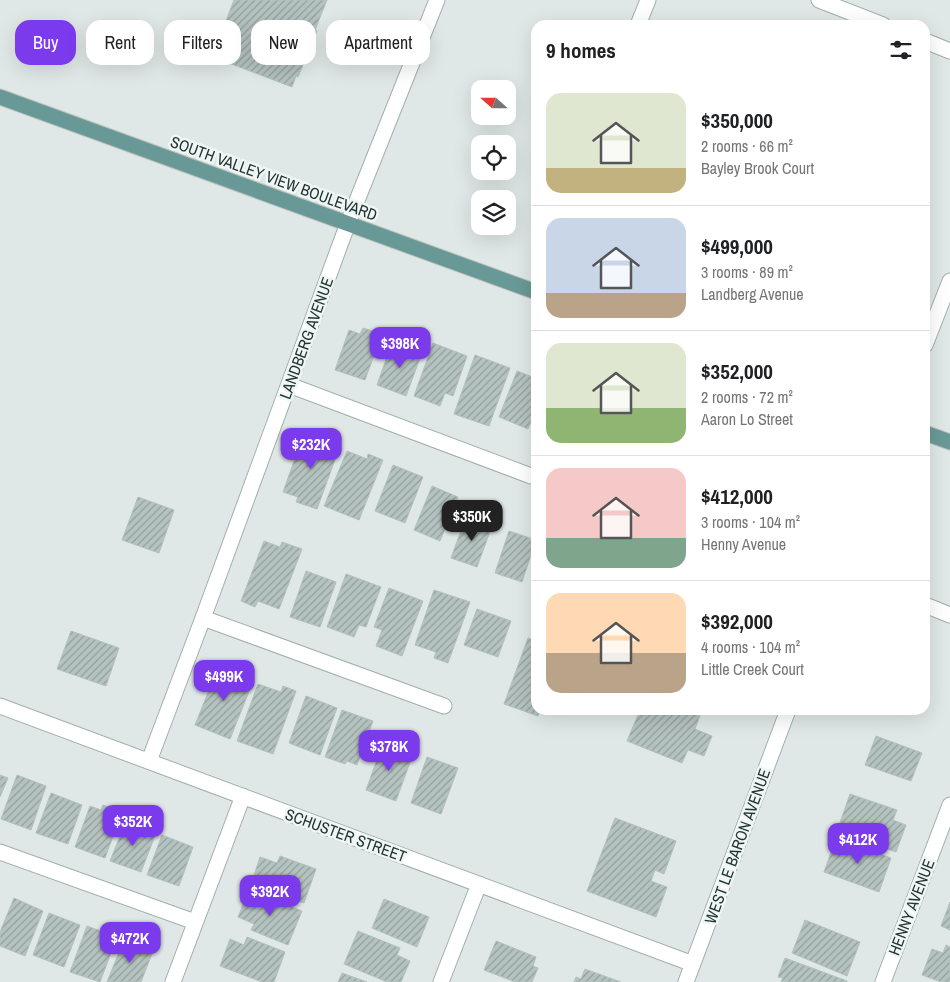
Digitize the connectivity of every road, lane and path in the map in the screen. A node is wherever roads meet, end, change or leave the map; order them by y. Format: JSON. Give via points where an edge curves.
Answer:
{"nodes":[{"id":1,"x":437,"y":0,"type":"edge"},
{"id":2,"x":648,"y":0,"type":"edge"},
{"id":3,"x":819,"y":0,"type":"edge"},
{"id":4,"x":640,"y":20,"type":"edge"},
{"id":5,"x":867,"y":20,"type":"edge"},
{"id":6,"x":930,"y":43,"type":"edge"},
{"id":7,"x":950,"y":51,"type":"edge"},
{"id":8,"x":0,"y":97,"type":"edge"},
{"id":9,"x":348,"y":223,"type":"junction"},
{"id":10,"x":950,"y":281,"type":"edge"},
{"id":11,"x":531,"y":290,"type":"edge"},
{"id":12,"x":930,"y":332,"type":"edge"},
{"id":13,"x":289,"y":385,"type":"junction"},
{"id":14,"x":930,"y":435,"type":"edge"},
{"id":15,"x":950,"y":442,"type":"edge"},
{"id":16,"x":531,"y":476,"type":"dead end"},
{"id":17,"x":930,"y":607,"type":"edge"},
{"id":18,"x":950,"y":615,"type":"edge"},
{"id":19,"x":203,"y":618,"type":"junction"},
{"id":20,"x":0,"y":706,"type":"edge"},
{"id":21,"x":444,"y":706,"type":"dead end"},
{"id":22,"x":786,"y":715,"type":"edge"},
{"id":23,"x":148,"y":761,"type":"junction"},
{"id":24,"x":243,"y":796,"type":"junction"},
{"id":25,"x":950,"y":805,"type":"edge"},
{"id":26,"x":0,"y":852,"type":"edge"},
{"id":27,"x":478,"y":884,"type":"junction"},
{"id":28,"x":196,"y":922,"type":"junction"},
{"id":29,"x":693,"y":964,"type":"junction"},
{"id":30,"x":173,"y":982,"type":"edge"},
{"id":31,"x":441,"y":982,"type":"edge"},
{"id":32,"x":686,"y":982,"type":"edge"},
{"id":33,"x":883,"y":982,"type":"edge"}],
"edges":[{"from":1,"to":9,"type":"street","name":"LANDBERG AVENUE"},
{"from":2,"to":4,"type":"street"},
{"from":3,"to":5,"type":"street"},
{"from":6,"to":7,"type":"street"},
{"from":8,"to":9,"type":"main road","name":"SOUTH VALLEY VIEW BOULEVARD"},
{"from":9,"to":11,"type":"main road","name":"SOUTH VALLEY VIEW BOULEVARD"},
{"from":9,"to":13,"type":"street","name":"LANDBERG AVENUE"},
{"from":10,"to":12,"type":"street"},
{"from":13,"to":16,"type":"street"},
{"from":13,"to":19,"type":"street","name":"LANDBERG AVENUE"},
{"from":14,"to":15,"type":"main road"},
{"from":17,"to":18,"type":"street"},
{"from":19,"to":21,"type":"street"},
{"from":19,"to":23,"type":"street","name":"LANDBERG AVENUE"},
{"from":20,"to":23,"type":"street","name":"SCHUSTER STREET"},
{"from":22,"to":29,"type":"street","name":"WEST LE BARON AVENUE"},
{"from":23,"to":24,"type":"street","name":"SCHUSTER STREET"},
{"from":24,"to":27,"type":"street","name":"SCHUSTER STREET"},
{"from":24,"to":28,"type":"street"},
{"from":25,"to":33,"type":"street","name":"HENNY AVENUE"},
{"from":26,"to":28,"type":"street"},
{"from":27,"to":29,"type":"street","name":"SCHUSTER STREET"},
{"from":27,"to":31,"type":"street"},
{"from":28,"to":30,"type":"street"},
{"from":29,"to":32,"type":"street","name":"WEST LE BARON AVENUE"}]}
